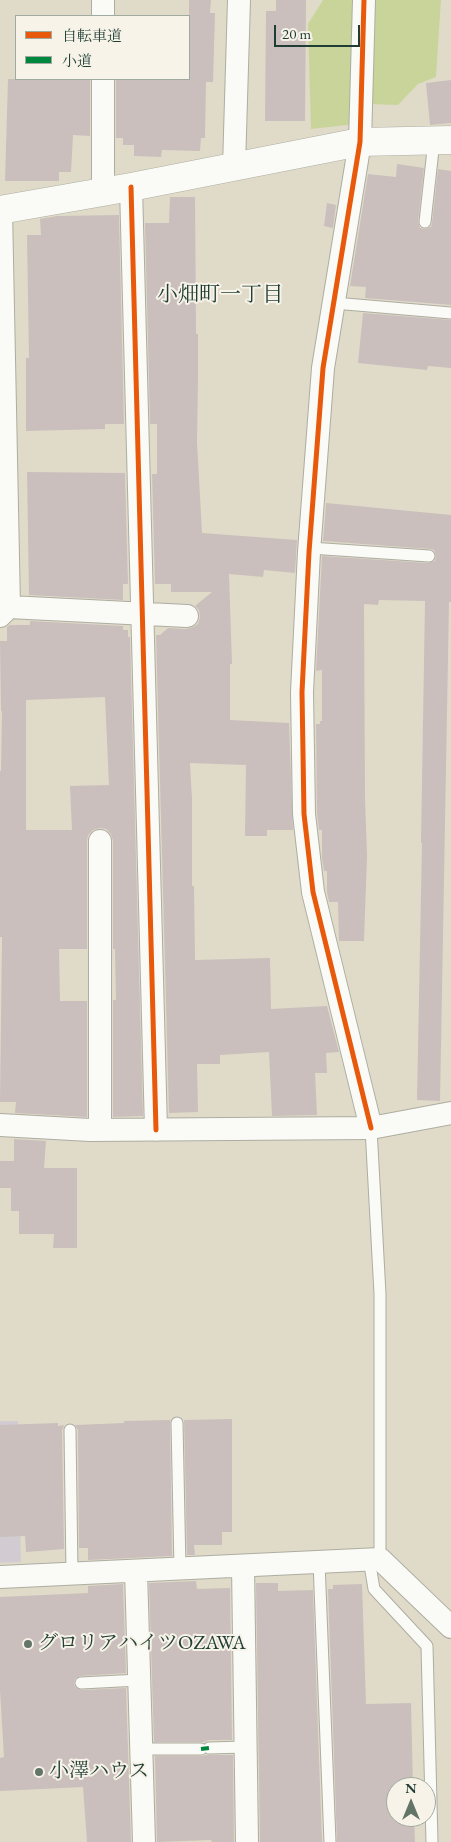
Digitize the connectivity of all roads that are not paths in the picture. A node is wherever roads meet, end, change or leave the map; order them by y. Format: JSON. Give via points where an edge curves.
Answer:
{"nodes":[{"id":1,"x":103,"y":0,"type":"edge"},
{"id":2,"x":239,"y":0,"type":"edge"},
{"id":3,"x":364,"y":0,"type":"edge"},
{"id":4,"x":103,"y":15,"type":"edge"},
{"id":5,"x":103,"y":80,"type":"edge"},
{"id":6,"x":443,"y":140,"type":"edge"},
{"id":7,"x":360,"y":142,"type":"junction"},
{"id":8,"x":234,"y":167,"type":"junction"},
{"id":9,"x":131,"y":186,"type":"junction"},
{"id":10,"x":103,"y":192,"type":"junction"},
{"id":11,"x":1,"y":210,"type":"edge"},
{"id":12,"x":425,"y":222,"type":"dead end"},
{"id":13,"x":334,"y":304,"type":"junction"},
{"id":14,"x":451,"y":313,"type":"edge"},
{"id":15,"x":310,"y":548,"type":"junction"},
{"id":16,"x":429,"y":556,"type":"dead end"},
{"id":17,"x":4,"y":612,"type":"edge"},
{"id":18,"x":142,"y":614,"type":"junction"},
{"id":19,"x":187,"y":616,"type":"dead end"},
{"id":20,"x":100,"y":841,"type":"dead end"},
{"id":21,"x":451,"y":1113,"type":"edge"},
{"id":22,"x":0,"y":1125,"type":"edge"},
{"id":23,"x":371,"y":1128,"type":"junction"},
{"id":24,"x":100,"y":1130,"type":"junction"},
{"id":25,"x":156,"y":1130,"type":"junction"},
{"id":26,"x":176,"y":1423,"type":"dead end"},
{"id":27,"x":70,"y":1430,"type":"dead end"},
{"id":28,"x":375,"y":1559,"type":"junction"},
{"id":29,"x":319,"y":1562,"type":"junction"},
{"id":30,"x":243,"y":1566,"type":"junction"},
{"id":31,"x":180,"y":1568,"type":"junction"},
{"id":32,"x":136,"y":1571,"type":"junction"},
{"id":33,"x":72,"y":1574,"type":"junction"},
{"id":34,"x":0,"y":1577,"type":"edge"},
{"id":35,"x":451,"y":1627,"type":"edge"},
{"id":36,"x":139,"y":1680,"type":"junction"},
{"id":37,"x":81,"y":1682,"type":"dead end"},
{"id":38,"x":245,"y":1747,"type":"junction"},
{"id":39,"x":141,"y":1749,"type":"junction"},
{"id":40,"x":144,"y":1842,"type":"edge"},
{"id":41,"x":247,"y":1842,"type":"edge"},
{"id":42,"x":330,"y":1842,"type":"edge"},
{"id":43,"x":432,"y":1842,"type":"edge"}],
"edges":[{"from":1,"to":4,"type":"street"},
{"from":2,"to":8,"type":"street"},
{"from":3,"to":7,"type":"street"},
{"from":5,"to":10,"type":"street"},
{"from":6,"to":7,"type":"street"},
{"from":6,"to":12,"type":"lane"},
{"from":7,"to":8,"type":"street"},
{"from":7,"to":13,"type":"street"},
{"from":8,"to":9,"type":"street"},
{"from":9,"to":10,"type":"street"},
{"from":9,"to":18,"type":"street"},
{"from":10,"to":11,"type":"street"},
{"from":11,"to":17,"type":"street"},
{"from":13,"to":14,"type":"lane"},
{"from":13,"to":15,"type":"street","via":[[324,368]]},
{"from":15,"to":16,"type":"lane"},
{"from":15,"to":23,"type":"street","via":[[302,692],[304,814],[313,892]]},
{"from":17,"to":18,"type":"street"},
{"from":18,"to":19,"type":"street"},
{"from":18,"to":25,"type":"street"},
{"from":20,"to":24,"type":"street"},
{"from":21,"to":23,"type":"street"},
{"from":22,"to":24,"type":"street"},
{"from":23,"to":25,"type":"street"},
{"from":23,"to":28,"type":"lane","via":[[380,1294]]},
{"from":24,"to":25,"type":"street"},
{"from":26,"to":31,"type":"lane"},
{"from":27,"to":33,"type":"lane"},
{"from":28,"to":29,"type":"street"},
{"from":28,"to":35,"type":"street"},
{"from":28,"to":43,"type":"lane","via":[[374,1589],[427,1646]]},
{"from":29,"to":30,"type":"street"},
{"from":29,"to":42,"type":"lane"},
{"from":30,"to":31,"type":"street"},
{"from":30,"to":38,"type":"street"},
{"from":31,"to":32,"type":"street"},
{"from":32,"to":33,"type":"street"},
{"from":32,"to":36,"type":"street"},
{"from":33,"to":34,"type":"street"},
{"from":36,"to":37,"type":"lane"},
{"from":36,"to":39,"type":"street"},
{"from":38,"to":39,"type":"lane"},
{"from":38,"to":41,"type":"street"},
{"from":39,"to":40,"type":"street"}]}
